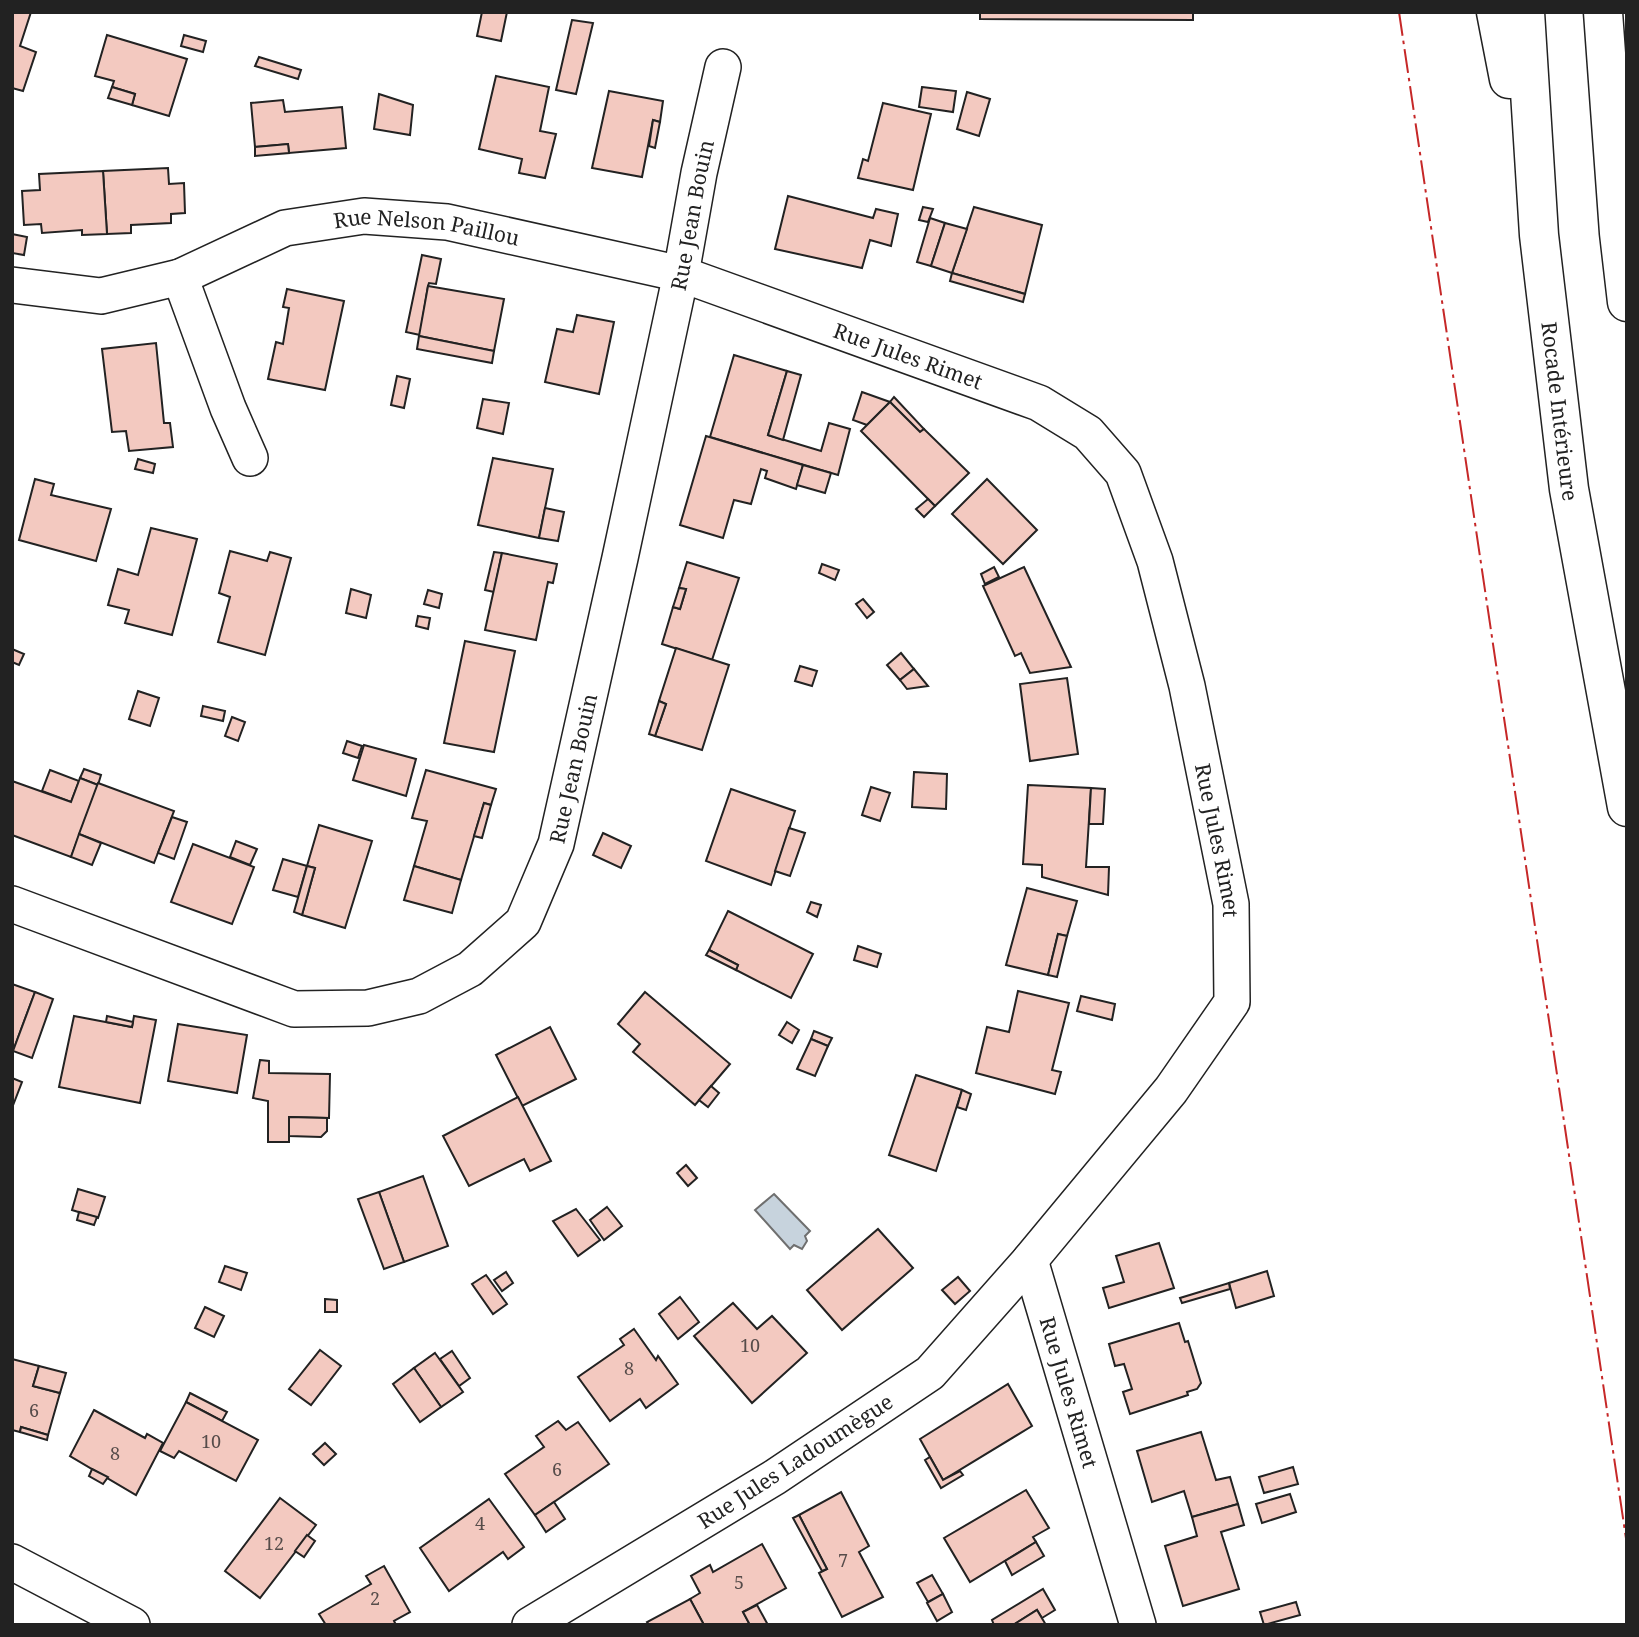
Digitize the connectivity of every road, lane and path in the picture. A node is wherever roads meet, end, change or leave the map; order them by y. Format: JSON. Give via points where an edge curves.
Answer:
{"nodes":[{"id":1,"x":1496,"y":12,"type":"edge"},
{"id":2,"x":1525,"y":12,"type":"edge"},
{"id":3,"x":1603,"y":12,"type":"edge"},
{"id":4,"x":723,"y":67,"type":"dead end"},
{"id":5,"x":1539,"y":234,"type":"junction"},
{"id":6,"x":681,"y":274,"type":"junction"},
{"id":7,"x":180,"y":277,"type":"junction"},
{"id":8,"x":12,"y":285,"type":"edge"},
{"id":9,"x":1627,"y":302,"type":"edge"},
{"id":10,"x":250,"y":458,"type":"dead end"},
{"id":11,"x":1627,"y":807,"type":"edge"},
{"id":12,"x":12,"y":904,"type":"edge"},
{"id":13,"x":1030,"y":1261,"type":"junction"},
{"id":14,"x":12,"y":1563,"type":"edge"},
{"id":15,"x":132,"y":1625,"type":"edge"},
{"id":16,"x":530,"y":1625,"type":"edge"},
{"id":17,"x":1138,"y":1625,"type":"edge"}],
"edges":[{"from":1,"to":5,"type":"highway"},
{"from":2,"to":5,"type":"highway","name":"Rocade Intérieure"},
{"from":3,"to":9,"type":"highway"},
{"from":4,"to":6,"type":"street","name":"Rue Jean Bouin"},
{"from":5,"to":11,"type":"highway","name":"Rocade Intérieure","via":[[1569,489]]},
{"from":6,"to":7,"type":"street","name":"Rue Nelson Paillou","via":[[447,222],[364,216],[285,228]]},
{"from":6,"to":12,"type":"street","name":"Rue Jean Bouin","via":[[556,844],[523,922],[470,969],[419,996],[368,1008],[294,1009]]},
{"from":6,"to":13,"type":"street","name":"Rue Jules Rimet","via":[[1039,403],[1088,433],[1123,473],[1155,561],[1187,686],[1231,904],[1232,1002],[1171,1090]]},
{"from":7,"to":8,"type":"street","name":"Rue Nelson Paillou","via":[[101,296]]},
{"from":7,"to":10,"type":"street"},
{"from":13,"to":16,"type":"street","name":"Rue Jules Ladoumègue","via":[[930,1373],[775,1477]]},
{"from":13,"to":17,"type":"street","name":"Rue Jules Rimet"},
{"from":14,"to":15,"type":"street"}]}
